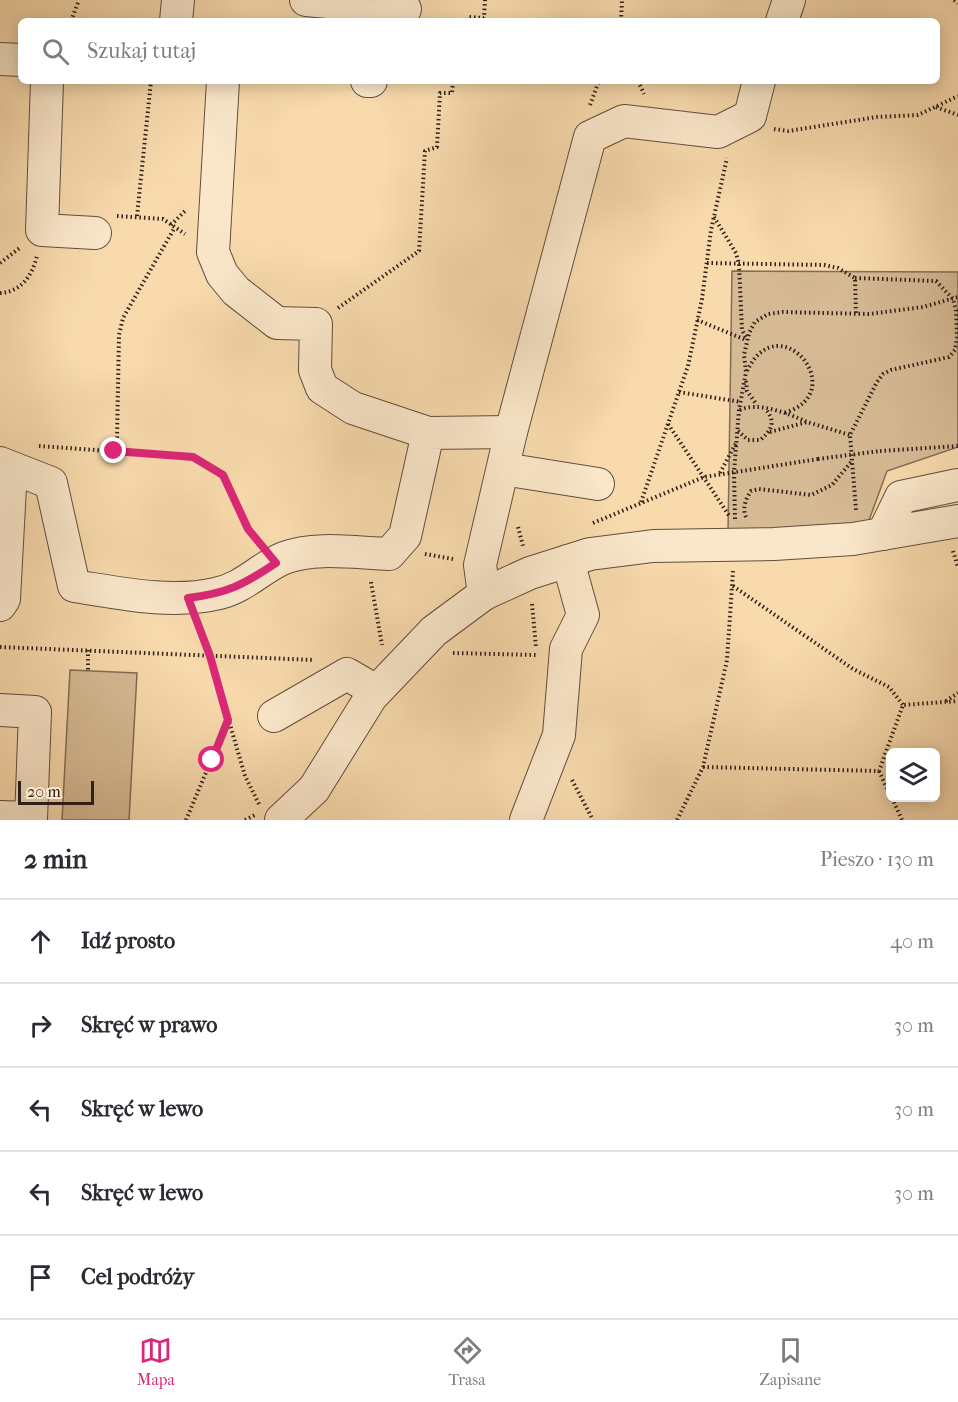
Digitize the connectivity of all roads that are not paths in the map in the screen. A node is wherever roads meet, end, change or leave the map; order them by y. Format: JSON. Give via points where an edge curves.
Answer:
{"nodes":[{"id":1,"x":178,"y":0,"type":"edge"},
{"id":2,"x":306,"y":0,"type":"edge"},
{"id":3,"x":789,"y":0,"type":"edge"},
{"id":4,"x":405,"y":9,"type":"dead end"},
{"id":5,"x":176,"y":18,"type":"edge"},
{"id":6,"x":783,"y":18,"type":"edge"},
{"id":7,"x":0,"y":59,"type":"edge"},
{"id":8,"x":18,"y":60,"type":"edge"},
{"id":9,"x":47,"y":84,"type":"edge"},
{"id":10,"x":223,"y":84,"type":"edge"},
{"id":11,"x":758,"y":84,"type":"edge"},
{"id":12,"x":95,"y":233,"type":"dead end"},
{"id":13,"x":511,"y":432,"type":"junction"},
{"id":14,"x":428,"y":433,"type":"junction"},
{"id":15,"x":6,"y":465,"type":"edge"},
{"id":16,"x":503,"y":469,"type":"junction"},
{"id":17,"x":598,"y":484,"type":"road end"},
{"id":18,"x":958,"y":485,"type":"edge"},
{"id":19,"x":958,"y":520,"type":"edge"},
{"id":20,"x":882,"y":534,"type":"junction"},
{"id":21,"x":582,"y":547,"type":"junction"},
{"id":22,"x":482,"y":579,"type":"junction"},
{"id":23,"x":0,"y":605,"type":"edge"},
{"id":24,"x":376,"y":691,"type":"junction"},
{"id":25,"x":0,"y":710,"type":"edge"},
{"id":26,"x":274,"y":716,"type":"dead end"},
{"id":27,"x":272,"y":815,"type":"edge"},
{"id":28,"x":0,"y":817,"type":"edge"},
{"id":29,"x":31,"y":819,"type":"edge"},
{"id":30,"x":526,"y":820,"type":"edge"}],
"edges":[{"from":1,"to":5,"type":"street"},
{"from":2,"to":4,"type":"street"},
{"from":3,"to":6,"type":"street"},
{"from":7,"to":8,"type":"street"},
{"from":9,"to":12,"type":"street","via":[[42,230]]},
{"from":10,"to":14,"type":"street","via":[[214,257],[222,274],[236,291],[277,323],[316,324],[315,370],[322,387],[353,408]]},
{"from":11,"to":13,"type":"street","via":[[750,116],[718,132],[624,121],[590,137]]},
{"from":13,"to":14,"type":"street"},
{"from":13,"to":16,"type":"street"},
{"from":14,"to":15,"type":"street","via":[[405,536],[380,551],[313,552],[284,558],[236,587],[188,598],[74,586],[51,483]]},
{"from":15,"to":23,"type":"street","via":[[4,599]]},
{"from":16,"to":17,"type":"street"},
{"from":16,"to":22,"type":"street"},
{"from":18,"to":20,"type":"street","via":[[901,497]]},
{"from":19,"to":20,"type":"street"},
{"from":20,"to":21,"type":"street","via":[[774,544],[742,534],[653,546]]},
{"from":21,"to":22,"type":"street","via":[[533,572]]},
{"from":21,"to":30,"type":"street","via":[[583,615],[566,649],[559,735]]},
{"from":22,"to":24,"type":"street"},
{"from":24,"to":26,"type":"street","via":[[347,674]]},
{"from":24,"to":27,"type":"street","via":[[314,789]]},
{"from":25,"to":29,"type":"street","via":[[35,712]]},
{"from":28,"to":29,"type":"street"}]}
